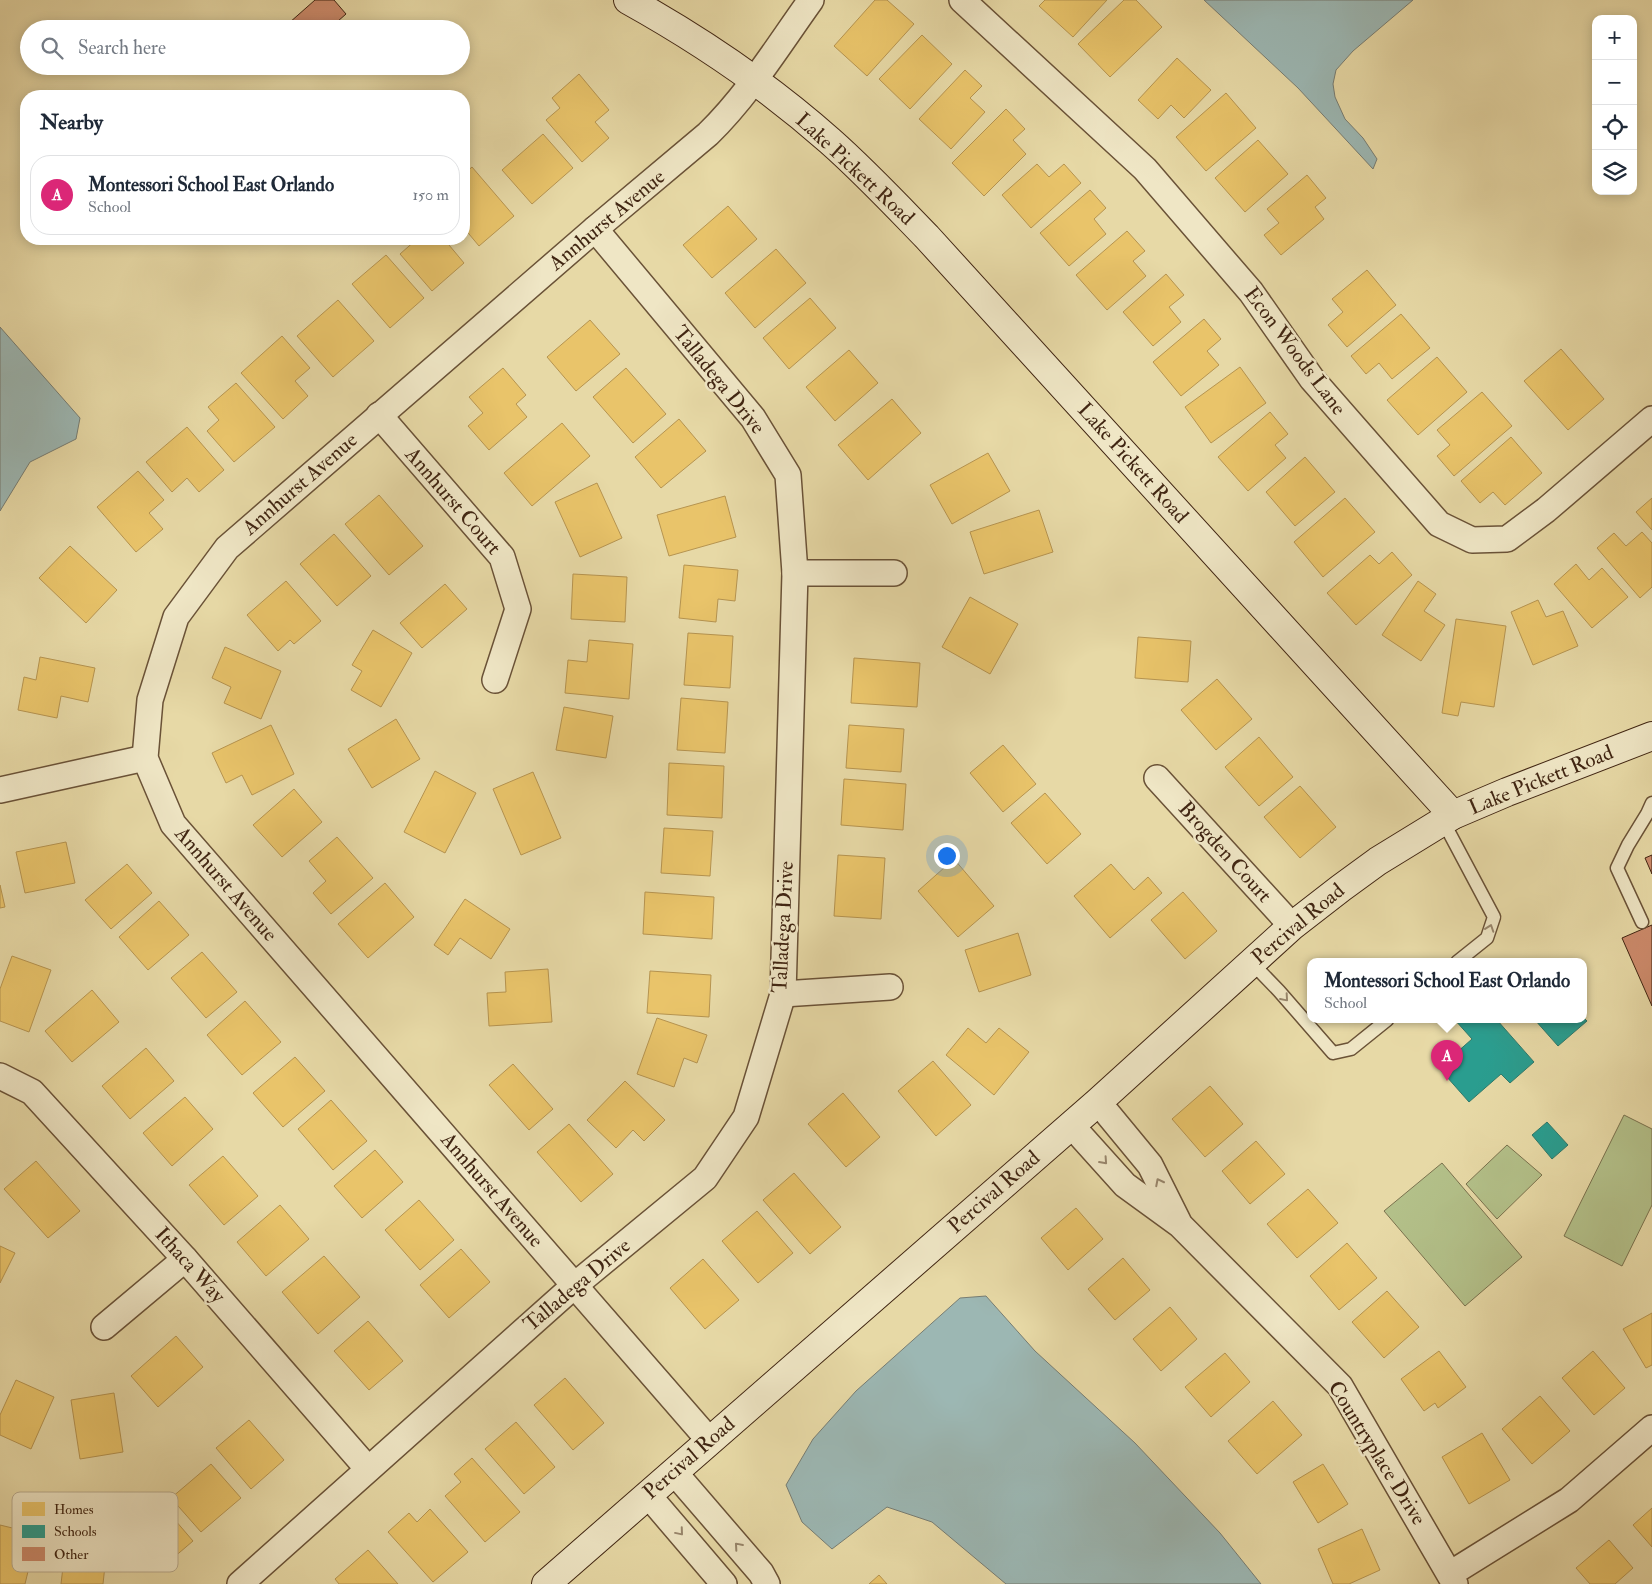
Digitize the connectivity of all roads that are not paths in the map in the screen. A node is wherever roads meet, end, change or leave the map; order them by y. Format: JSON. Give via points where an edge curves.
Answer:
{"nodes":[{"id":1,"x":628,"y":0,"type":"edge"},
{"id":2,"x":811,"y":0,"type":"edge"},
{"id":3,"x":962,"y":0,"type":"edge"},
{"id":4,"x":754,"y":79,"type":"junction"},
{"id":5,"x":595,"y":229,"type":"junction"},
{"id":6,"x":379,"y":415,"type":"junction"},
{"id":7,"x":1652,"y":419,"type":"edge"},
{"id":8,"x":795,"y":573,"type":"junction"},
{"id":9,"x":894,"y":573,"type":"dead end"},
{"id":10,"x":495,"y":680,"type":"dead end"},
{"id":11,"x":1651,"y":741,"type":"edge"},
{"id":12,"x":146,"y":758,"type":"junction"},
{"id":13,"x":1157,"y":778,"type":"dead end"},
{"id":14,"x":0,"y":790,"type":"edge"},
{"id":15,"x":1652,"y":803,"type":"edge"},
{"id":16,"x":1448,"y":818,"type":"junction"},
{"id":17,"x":1642,"y":922,"type":"dead end"},
{"id":18,"x":1292,"y":926,"type":"junction"},
{"id":19,"x":1462,"y":958,"type":"edge"},
{"id":20,"x":1252,"y":963,"type":"junction"},
{"id":21,"x":890,"y":987,"type":"dead end"},
{"id":22,"x":783,"y":994,"type":"junction"},
{"id":23,"x":1383,"y":1023,"type":"edge"},
{"id":24,"x":0,"y":1076,"type":"edge"},
{"id":25,"x":1098,"y":1102,"type":"junction"},
{"id":26,"x":1071,"y":1125,"type":"junction"},
{"id":27,"x":1180,"y":1225,"type":"junction"},
{"id":28,"x":185,"y":1259,"type":"junction"},
{"id":29,"x":575,"y":1285,"type":"junction"},
{"id":30,"x":104,"y":1327,"type":"dead end"},
{"id":31,"x":1652,"y":1428,"type":"edge"},
{"id":32,"x":709,"y":1440,"type":"junction"},
{"id":33,"x":368,"y":1469,"type":"junction"},
{"id":34,"x":674,"y":1472,"type":"junction"},
{"id":35,"x":648,"y":1495,"type":"junction"},
{"id":36,"x":1453,"y":1579,"type":"edge"},
{"id":37,"x":240,"y":1584,"type":"edge"},
{"id":38,"x":546,"y":1584,"type":"edge"},
{"id":39,"x":724,"y":1584,"type":"edge"},
{"id":40,"x":767,"y":1584,"type":"edge"}],
"edges":[{"from":1,"to":4,"type":"main road","name":"Lake Pickett Road","via":[[671,24]]},
{"from":2,"to":4,"type":"street","name":"Annhurst Avenue"},
{"from":3,"to":7,"type":"street","name":"Econ Woods Lane","via":[[1145,169],[1252,292],[1312,379],[1439,524],[1472,540],[1507,539],[1546,510]]},
{"from":4,"to":5,"type":"street","name":"Annhurst Avenue","via":[[708,134]]},
{"from":4,"to":16,"type":"main road","name":"Lake Pickett Road","via":[[838,148],[927,237]]},
{"from":5,"to":6,"type":"street","name":"Annhurst Avenue"},
{"from":5,"to":8,"type":"street","name":"Talladega Drive","via":[[753,418],[788,475]]},
{"from":6,"to":10,"type":"street","name":"Annhurst Court","via":[[502,557],[518,609]]},
{"from":6,"to":12,"type":"street","name":"Annhurst Avenue","via":[[227,548],[176,616],[150,700]]},
{"from":8,"to":9,"type":"street"},
{"from":8,"to":22,"type":"street","name":"Talladega Drive"},
{"from":11,"to":16,"type":"main road","name":"Lake Pickett Road","via":[[1507,792]]},
{"from":12,"to":14,"type":"street"},
{"from":12,"to":29,"type":"street","name":"Annhurst Avenue","via":[[173,824]]},
{"from":13,"to":18,"type":"street","name":"Brogden Court"},
{"from":15,"to":17,"type":"lane","via":[[1617,868]]},
{"from":16,"to":18,"type":"main road","name":"Percival Road","via":[[1378,861]]},
{"from":19,"to":16,"type":"lane","one_way":true,"via":[[1487,938],[1494,917]]},
{"from":18,"to":20,"type":"main road","name":"Percival Road"},
{"from":20,"to":23,"type":"lane","one_way":true,"via":[[1333,1053],[1351,1049]]},
{"from":20,"to":25,"type":"main road","name":"Percival Road"},
{"from":21,"to":22,"type":"street"},
{"from":22,"to":29,"type":"street","name":"Talladega Drive","via":[[746,1117],[705,1178]]},
{"from":24,"to":28,"type":"street","name":"Ithaca Way","via":[[32,1092]]},
{"from":25,"to":26,"type":"main road","name":"Percival Road"},
{"from":27,"to":25,"type":"street","name":"Countryplace Drive","one_way":true,"via":[[1150,1165]]},
{"from":26,"to":27,"type":"street","name":"Countryplace Drive","one_way":true,"via":[[1125,1185]]},
{"from":26,"to":32,"type":"main road","name":"Percival Road"},
{"from":27,"to":36,"type":"street","name":"Countryplace Drive","via":[[1340,1386]]},
{"from":28,"to":30,"type":"street"},
{"from":28,"to":33,"type":"street","name":"Ithaca Way"},
{"from":29,"to":32,"type":"street","name":"Annhurst Avenue"},
{"from":29,"to":33,"type":"street","name":"Talladega Drive"},
{"from":31,"to":36,"type":"street","via":[[1570,1500]]},
{"from":32,"to":34,"type":"main road","name":"Percival Road"},
{"from":33,"to":37,"type":"street","name":"Talladega Drive"},
{"from":34,"to":35,"type":"main road","name":"Percival Road"},
{"from":40,"to":34,"type":"street","one_way":true},
{"from":35,"to":38,"type":"main road","name":"Percival Road"},
{"from":35,"to":39,"type":"street","one_way":true}]}
